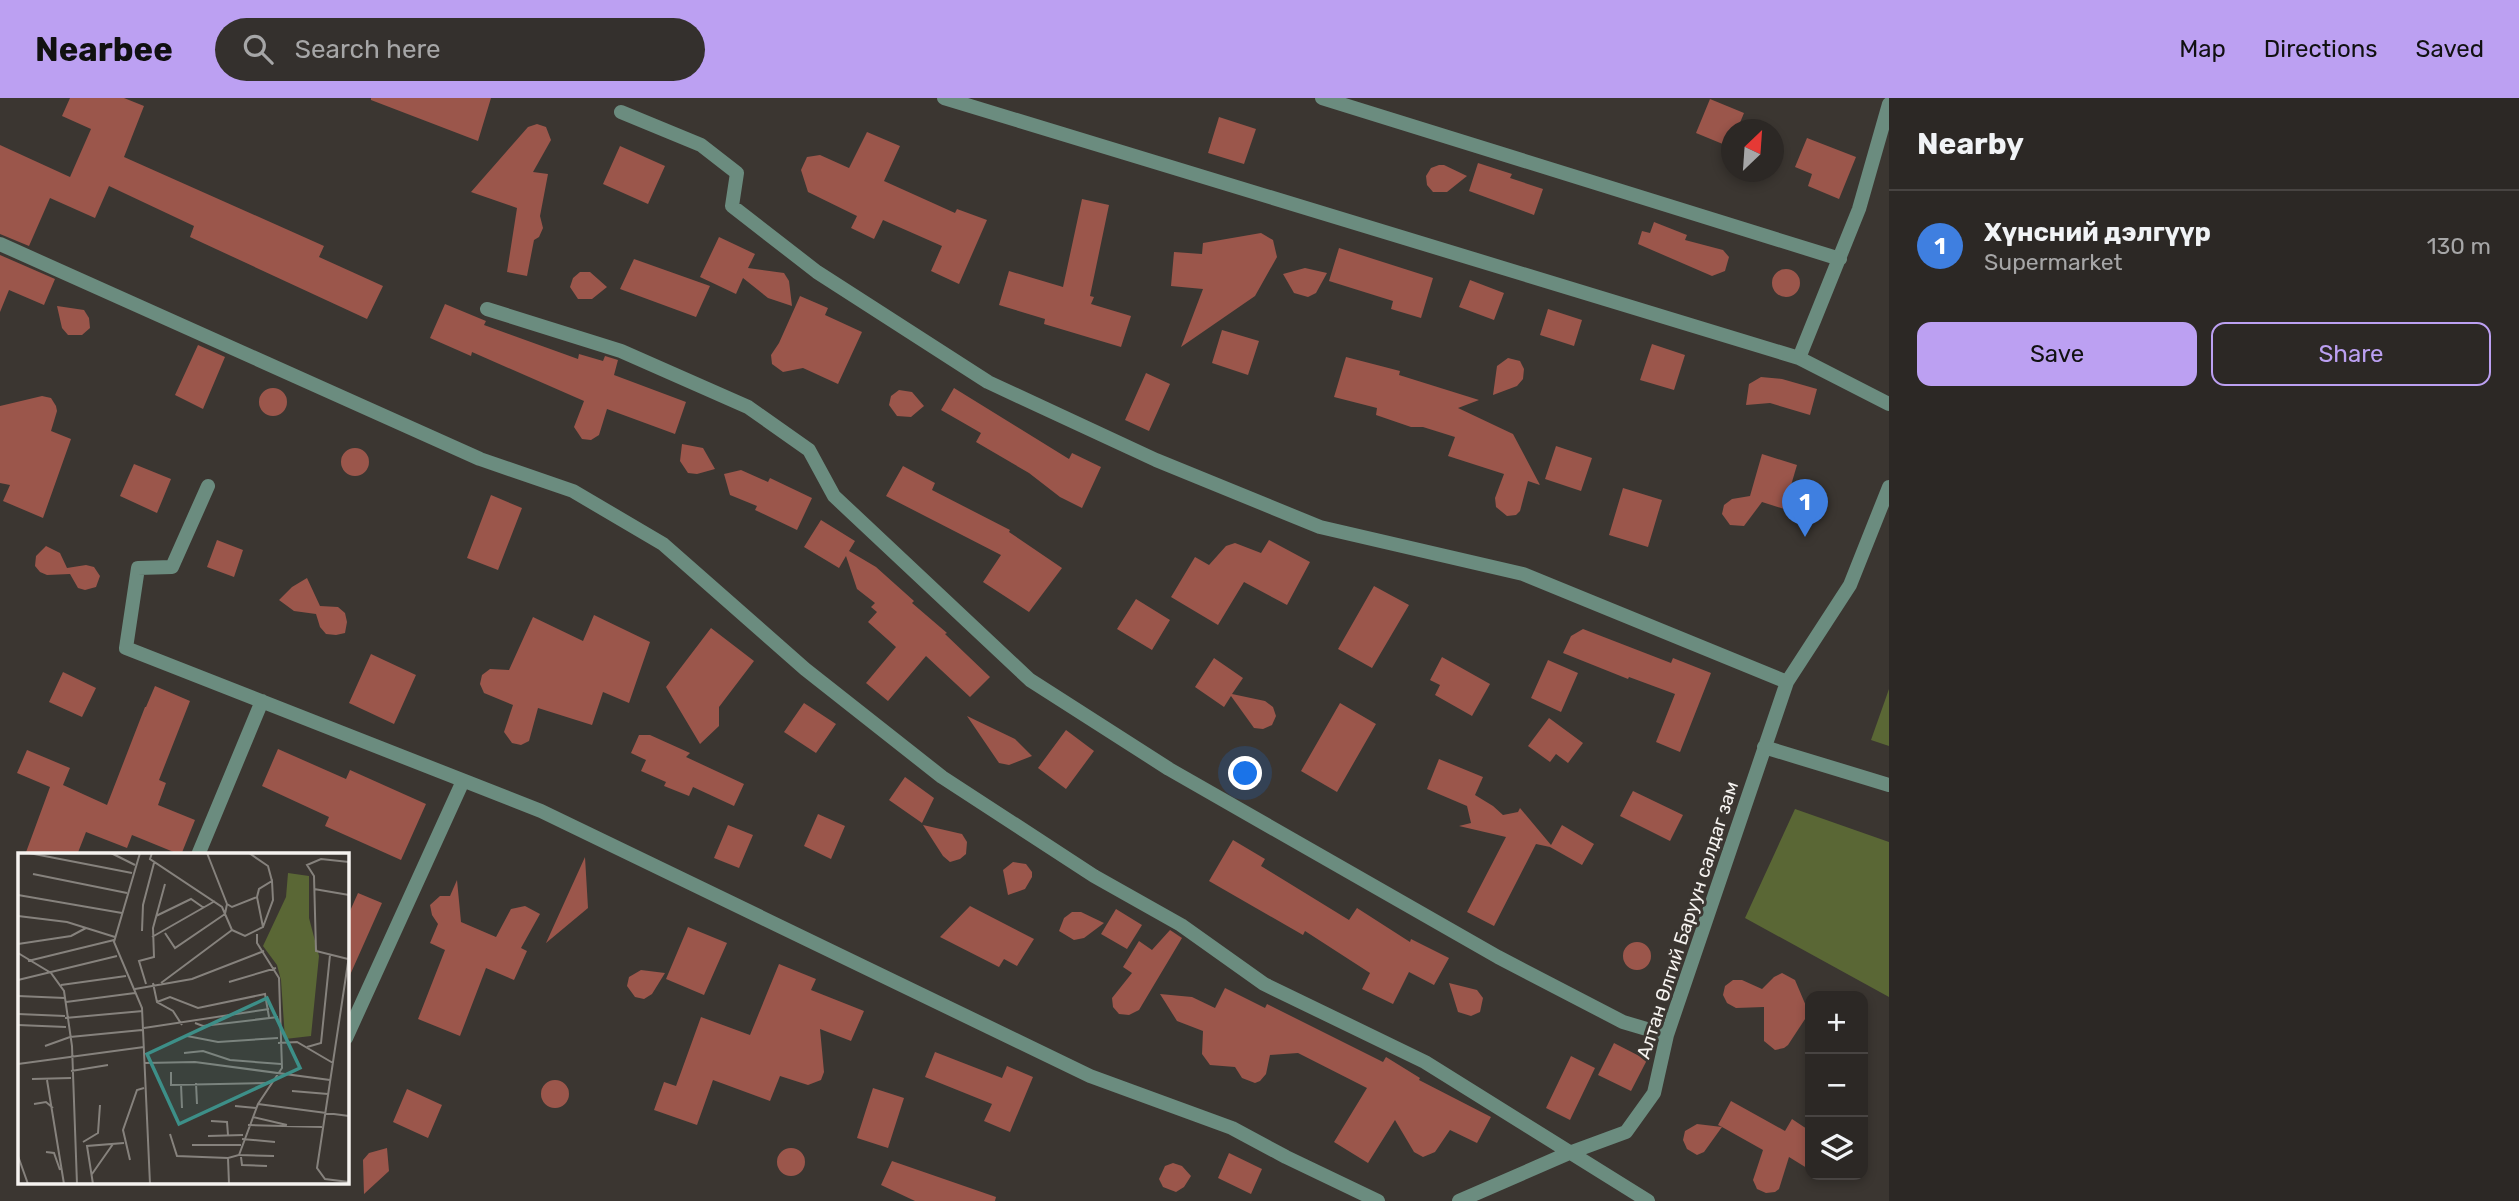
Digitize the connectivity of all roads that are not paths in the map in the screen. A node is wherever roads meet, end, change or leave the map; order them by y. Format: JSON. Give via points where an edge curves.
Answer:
{"nodes":[{"id":1,"x":944,"y":98,"type":"edge"},
{"id":2,"x":1322,"y":98,"type":"edge"},
{"id":3,"x":1889,"y":104,"type":"edge"},
{"id":4,"x":621,"y":112,"type":"dead end"},
{"id":5,"x":0,"y":244,"type":"edge"},
{"id":6,"x":1840,"y":259,"type":"junction"},
{"id":7,"x":487,"y":309,"type":"dead end"},
{"id":8,"x":1799,"y":358,"type":"junction"},
{"id":9,"x":1889,"y":404,"type":"edge"},
{"id":10,"x":208,"y":486,"type":"dead end"},
{"id":11,"x":1889,"y":487,"type":"edge"},
{"id":12,"x":1787,"y":682,"type":"junction"},
{"id":13,"x":262,"y":701,"type":"junction"},
{"id":14,"x":1764,"y":747,"type":"junction"},
{"id":15,"x":463,"y":781,"type":"junction"},
{"id":16,"x":1889,"y":785,"type":"edge"},
{"id":17,"x":199,"y":853,"type":"edge"},
{"id":18,"x":348,"y":1034,"type":"edge"},
{"id":19,"x":1667,"y":1035,"type":"junction"},
{"id":20,"x":1569,"y":1153,"type":"junction"},
{"id":21,"x":1378,"y":1201,"type":"edge"},
{"id":22,"x":1459,"y":1201,"type":"edge"},
{"id":23,"x":1648,"y":1201,"type":"edge"}],
"edges":[{"from":1,"to":8,"type":"street"},
{"from":2,"to":6,"type":"street"},
{"from":3,"to":6,"type":"street"},
{"from":4,"to":12,"type":"street","via":[[701,145],[737,173],[732,206],[817,272],[988,382],[1156,460],[1320,527],[1522,574]]},
{"from":5,"to":20,"type":"street","via":[[480,459],[584,497],[663,544],[805,669],[942,777],[1094,876],[1181,925],[1264,984],[1425,1062]]},
{"from":6,"to":8,"type":"street"},
{"from":7,"to":19,"type":"street","via":[[621,351],[748,407],[808,450],[834,496],[1030,680],[1169,769],[1498,957],[1623,1022]]},
{"from":8,"to":9,"type":"street"},
{"from":10,"to":13,"type":"street","via":[[172,567],[138,568],[126,648]]},
{"from":11,"to":12,"type":"street","name":"Алтан Өлгий Баруун салдаг зам","via":[[1850,585]]},
{"from":12,"to":14,"type":"street","name":"Алтан Өлгий Баруун салдаг зам"},
{"from":13,"to":15,"type":"street"},
{"from":13,"to":17,"type":"street"},
{"from":14,"to":16,"type":"street"},
{"from":14,"to":19,"type":"street","name":"Алтан Өлгий Баруун салдаг зам"},
{"from":15,"to":18,"type":"street"},
{"from":15,"to":21,"type":"street","via":[[541,811],[1090,1076],[1232,1128]]},
{"from":19,"to":20,"type":"street","name":"Алтан Өлгий Баруун салдаг зам","via":[[1654,1093],[1626,1132]]},
{"from":20,"to":22,"type":"street","name":"Алтан Өлгий Баруун салдаг зам"},
{"from":20,"to":23,"type":"street"}]}
